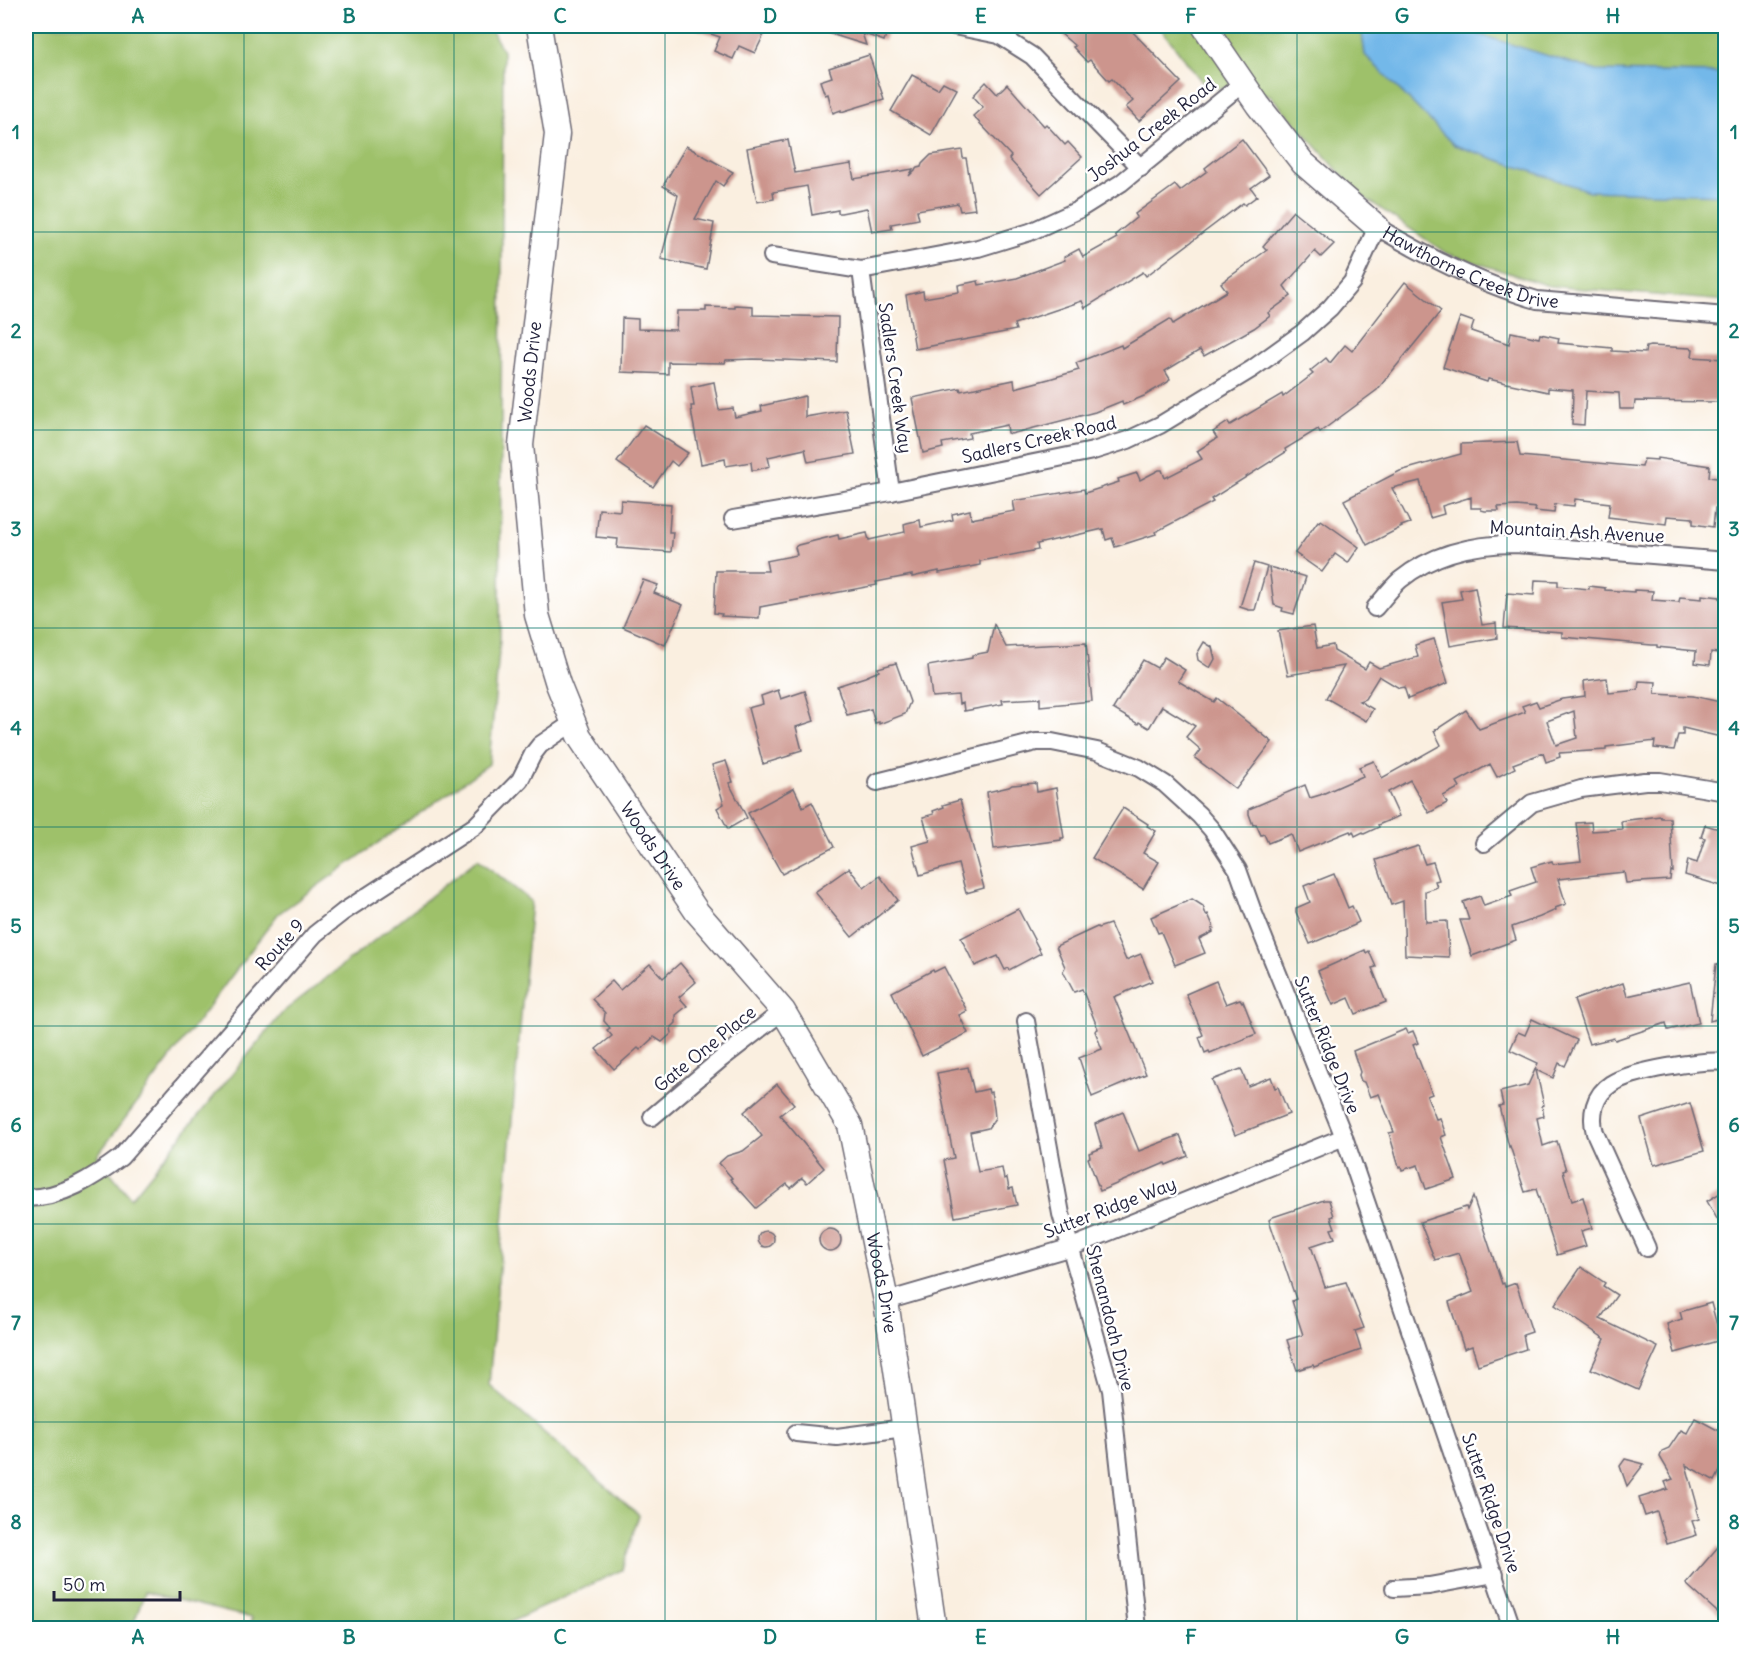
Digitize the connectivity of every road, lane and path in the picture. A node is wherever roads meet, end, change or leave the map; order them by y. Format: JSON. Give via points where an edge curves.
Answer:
{"nodes":[{"id":1,"x":539,"y":26,"type":"edge"},
{"id":2,"x":954,"y":26,"type":"edge"},
{"id":3,"x":1204,"y":26,"type":"edge"},
{"id":4,"x":1243,"y":83,"type":"junction"},
{"id":5,"x":1141,"y":168,"type":"junction"},
{"id":6,"x":1377,"y":227,"type":"junction"},
{"id":7,"x":772,"y":256,"type":"dead end"},
{"id":8,"x":861,"y":270,"type":"junction"},
{"id":9,"x":1725,"y":316,"type":"edge"},
{"id":10,"x":891,"y":492,"type":"junction"},
{"id":11,"x":733,"y":519,"type":"dead end"},
{"id":12,"x":1725,"y":561,"type":"edge"},
{"id":13,"x":1375,"y":608,"type":"dead end"},
{"id":14,"x":574,"y":722,"type":"junction"},
{"id":15,"x":877,"y":782,"type":"dead end"},
{"id":16,"x":1725,"y":792,"type":"edge"},
{"id":17,"x":1484,"y":843,"type":"dead end"},
{"id":18,"x":783,"y":1011,"type":"junction"},
{"id":19,"x":1026,"y":1021,"type":"dead end"},
{"id":20,"x":1725,"y":1062,"type":"edge"},
{"id":21,"x":652,"y":1117,"type":"dead end"},
{"id":22,"x":1344,"y":1137,"type":"junction"},
{"id":23,"x":26,"y":1198,"type":"edge"},
{"id":24,"x":1072,"y":1247,"type":"junction"},
{"id":25,"x":1647,"y":1248,"type":"dead end"},
{"id":26,"x":886,"y":1301,"type":"junction"},
{"id":27,"x":904,"y":1428,"type":"junction"},
{"id":28,"x":796,"y":1432,"type":"dead end"},
{"id":29,"x":1495,"y":1574,"type":"junction"},
{"id":30,"x":1394,"y":1588,"type":"dead end"},
{"id":31,"x":934,"y":1629,"type":"edge"},
{"id":32,"x":1137,"y":1629,"type":"edge"},
{"id":33,"x":1512,"y":1629,"type":"edge"}],
"edges":[{"from":1,"to":14,"type":"street","name":"Woods Drive","via":[[557,134],[521,446],[537,615]]},
{"from":2,"to":5,"type":"street","via":[[999,35],[1032,56]]},
{"from":3,"to":4,"type":"street","name":"Hawthorne Creek Drive"},
{"from":4,"to":5,"type":"street","name":"Joshua Creek Road"},
{"from":4,"to":6,"type":"street","name":"Hawthorne Creek Drive","via":[[1303,162]]},
{"from":5,"to":8,"type":"street","name":"Joshua Creek Road","via":[[1093,202],[1030,232],[978,248]]},
{"from":6,"to":9,"type":"street","name":"Hawthorne Creek Drive","via":[[1412,249],[1482,281],[1537,300]]},
{"from":6,"to":10,"type":"street","name":"Sadlers Creek Road","via":[[1352,282],[1330,308],[1270,357],[1160,425],[1093,451]]},
{"from":7,"to":8,"type":"street","name":"Joshua Creek Road"},
{"from":8,"to":10,"type":"street","name":"Sadlers Creek Way"},
{"from":10,"to":11,"type":"street","name":"Sadlers Creek Road"},
{"from":12,"to":13,"type":"street","name":"Mountain Ash Avenue","via":[[1516,544],[1484,545],[1442,556],[1413,571]]},
{"from":14,"to":18,"type":"street","name":"Woods Drive","via":[[579,736],[697,912]]},
{"from":14,"to":23,"type":"street","name":"Route 9","via":[[540,745],[520,780],[475,826],[315,934],[121,1156],[74,1187],[45,1197]]},
{"from":15,"to":22,"type":"street","name":"Sutter Ridge Drive","via":[[1044,742],[1077,746],[1117,758],[1165,784],[1212,830],[1238,870]]},
{"from":16,"to":17,"type":"street","via":[[1652,781],[1581,789],[1532,803]]},
{"from":18,"to":21,"type":"street","name":"Gate One Place"},
{"from":18,"to":26,"type":"street","name":"Woods Drive","via":[[850,1125]]},
{"from":19,"to":24,"type":"street","name":"Shenandoah Drive","via":[[1062,1214]]},
{"from":20,"to":25,"type":"street","via":[[1676,1065],[1626,1077],[1612,1083],[1596,1101],[1592,1117],[1595,1133]]},
{"from":22,"to":24,"type":"street","name":"Sutter Ridge Way"},
{"from":22,"to":29,"type":"street","name":"Sutter Ridge Drive"},
{"from":24,"to":26,"type":"street","name":"Sutter Ridge Way"},
{"from":24,"to":32,"type":"street","name":"Shenandoah Drive","via":[[1111,1390]]},
{"from":26,"to":27,"type":"street","name":"Woods Drive"},
{"from":27,"to":28,"type":"street","via":[[837,1437]]},
{"from":27,"to":31,"type":"street","name":"Woods Drive"},
{"from":29,"to":30,"type":"street"},
{"from":29,"to":33,"type":"street","name":"Sutter Ridge Drive"}]}
